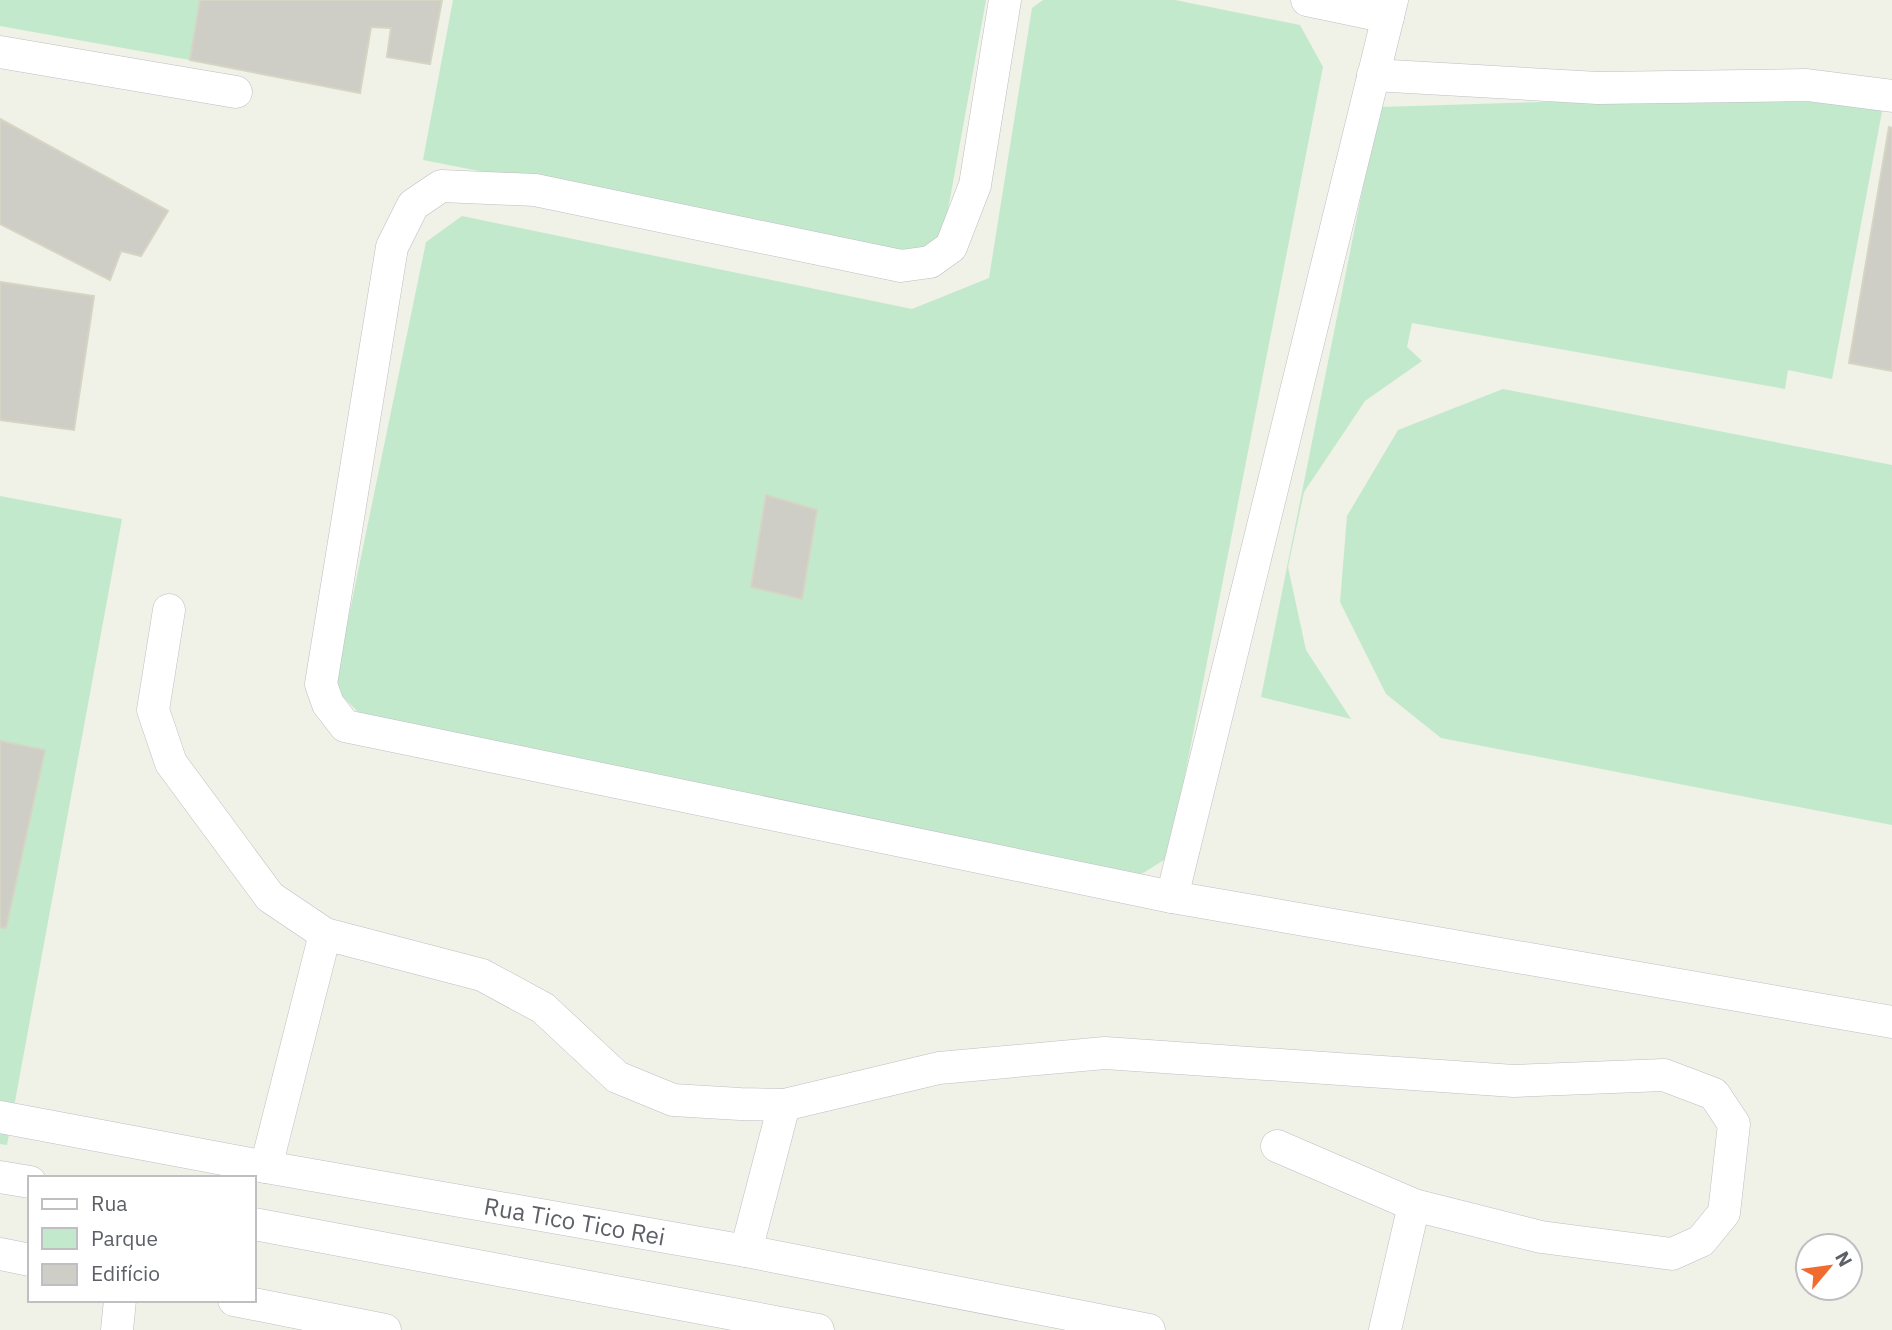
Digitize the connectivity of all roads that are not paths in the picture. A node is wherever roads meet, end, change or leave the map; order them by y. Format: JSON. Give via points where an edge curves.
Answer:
{"nodes":[{"id":1,"x":1005,"y":0,"type":"edge"},
{"id":2,"x":1307,"y":0,"type":"edge"},
{"id":3,"x":1390,"y":8,"type":"edge"},
{"id":4,"x":0,"y":52,"type":"edge"},
{"id":5,"x":1373,"y":75,"type":"junction"},
{"id":6,"x":236,"y":92,"type":"dead end"},
{"id":7,"x":1892,"y":96,"type":"edge"},
{"id":8,"x":169,"y":610,"type":"dead end"},
{"id":9,"x":1172,"y":897,"type":"junction"},
{"id":10,"x":325,"y":934,"type":"junction"},
{"id":11,"x":1892,"y":1022,"type":"edge"},
{"id":12,"x":784,"y":1105,"type":"junction"},
{"id":13,"x":0,"y":1117,"type":"edge"},
{"id":14,"x":1277,"y":1146,"type":"dead end"},
{"id":15,"x":267,"y":1167,"type":"junction"},
{"id":16,"x":0,"y":1177,"type":"edge"},
{"id":17,"x":28,"y":1182,"type":"edge"},
{"id":18,"x":1414,"y":1205,"type":"junction"},
{"id":19,"x":256,"y":1224,"type":"edge"},
{"id":20,"x":746,"y":1251,"type":"junction"},
{"id":21,"x":0,"y":1254,"type":"edge"},
{"id":22,"x":28,"y":1260,"type":"edge"},
{"id":23,"x":120,"y":1302,"type":"edge"},
{"id":24,"x":244,"y":1302,"type":"edge"},
{"id":25,"x":117,"y":1330,"type":"edge"},
{"id":26,"x":385,"y":1330,"type":"edge"},
{"id":27,"x":818,"y":1330,"type":"edge"},
{"id":28,"x":1149,"y":1330,"type":"edge"},
{"id":29,"x":1385,"y":1330,"type":"edge"}],
"edges":[{"from":1,"to":9,"type":"street","via":[[975,185],[951,247],[930,262],[901,266],[535,190],[441,186],[413,205],[392,247],[321,684],[328,704],[345,726]]},
{"from":2,"to":3,"type":"street"},
{"from":3,"to":5,"type":"street"},
{"from":4,"to":6,"type":"street"},
{"from":5,"to":7,"type":"street","via":[[1598,88],[1807,85]]},
{"from":5,"to":9,"type":"street"},
{"from":8,"to":10,"type":"street","via":[[153,710],[171,763],[270,897]]},
{"from":9,"to":11,"type":"street"},
{"from":10,"to":12,"type":"street","via":[[482,975],[543,1008],[617,1077],[673,1100]]},
{"from":10,"to":15,"type":"street"},
{"from":12,"to":18,"type":"street","via":[[939,1068],[1105,1053],[1514,1081],[1664,1075],[1714,1094],[1734,1124],[1724,1213],[1702,1241],[1672,1254],[1541,1237]]},
{"from":12,"to":20,"type":"street"},
{"from":13,"to":15,"type":"street","name":"Rua Tico Tico Rei"},
{"from":14,"to":18,"type":"street"},
{"from":15,"to":20,"type":"street","name":"Rua Tico Tico Rei"},
{"from":16,"to":17,"type":"street"},
{"from":18,"to":29,"type":"street"},
{"from":19,"to":27,"type":"street"},
{"from":20,"to":28,"type":"street","name":"Rua Tico Tico Rei"},
{"from":21,"to":22,"type":"street"},
{"from":23,"to":25,"type":"street"},
{"from":24,"to":26,"type":"street"}]}
